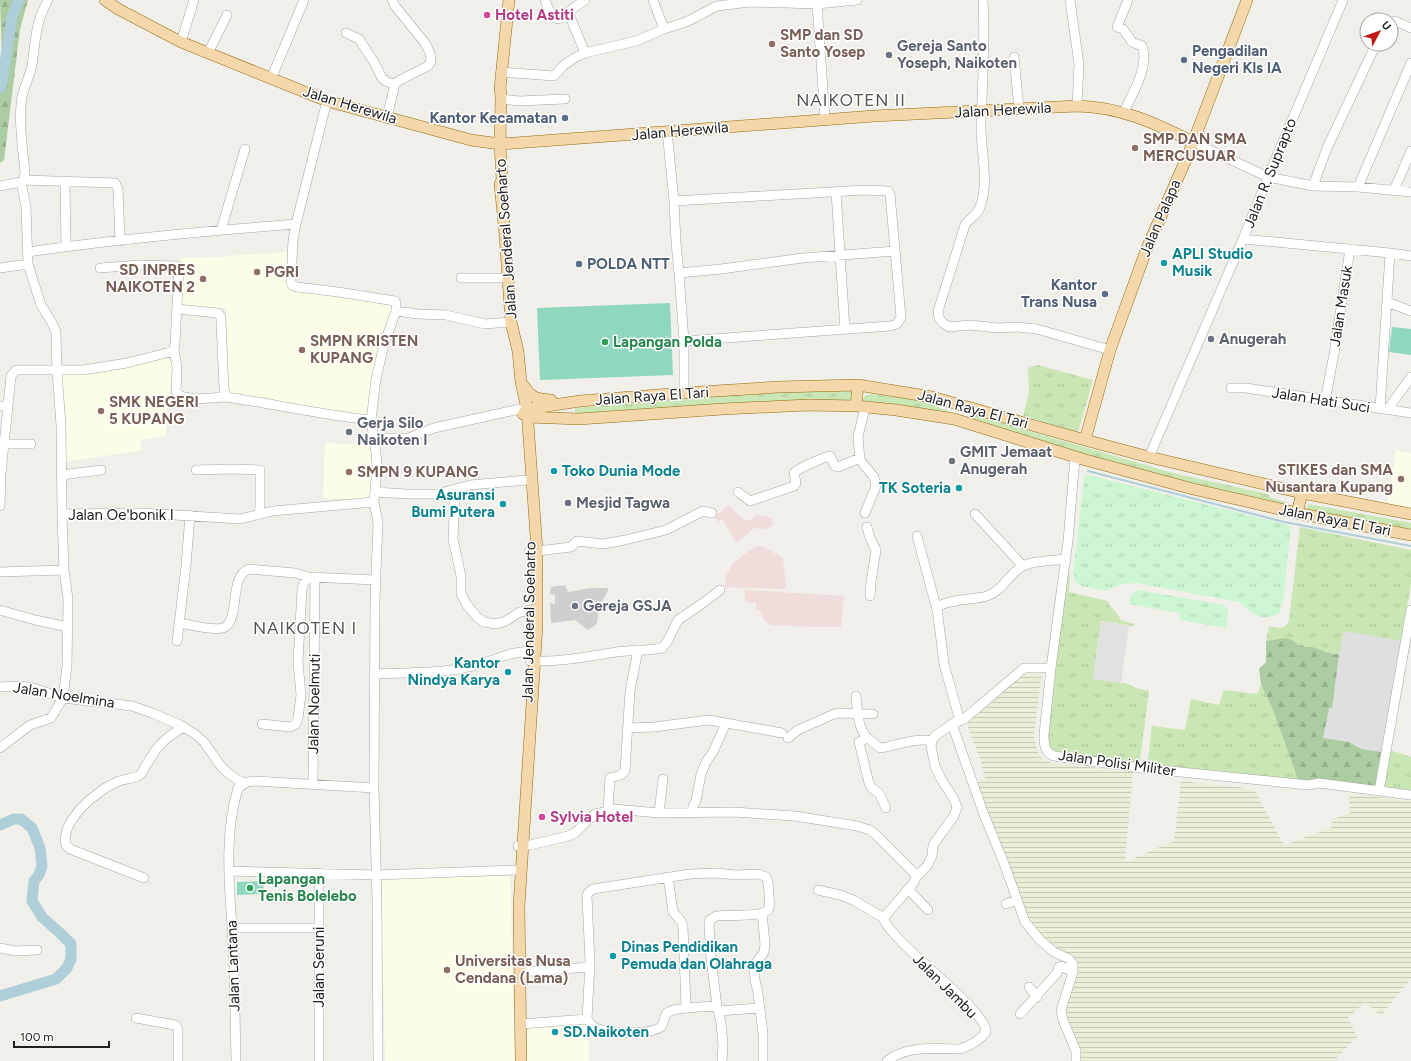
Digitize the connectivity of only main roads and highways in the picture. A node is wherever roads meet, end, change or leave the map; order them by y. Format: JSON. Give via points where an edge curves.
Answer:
{"nodes":[{"id":1,"x":105,"y":0,"type":"edge"},
{"id":2,"x":509,"y":0,"type":"edge"},
{"id":3,"x":1247,"y":0,"type":"edge"},
{"id":4,"x":1193,"y":142,"type":"junction"},
{"id":5,"x":497,"y":144,"type":"junction"},
{"id":6,"x":858,"y":385,"type":"junction"},
{"id":7,"x":519,"y":386,"type":"junction"},
{"id":8,"x":580,"y":401,"type":"junction"},
{"id":9,"x":958,"y":404,"type":"junction"},
{"id":10,"x":861,"y":406,"type":"junction"},
{"id":11,"x":525,"y":412,"type":"junction"},
{"id":12,"x":579,"y":419,"type":"junction"},
{"id":13,"x":954,"y":419,"type":"junction"},
{"id":14,"x":525,"y":433,"type":"junction"},
{"id":15,"x":1085,"y":440,"type":"junction"},
{"id":16,"x":1302,"y":493,"type":"junction"},
{"id":17,"x":1297,"y":513,"type":"junction"},
{"id":18,"x":1411,"y":514,"type":"edge"},
{"id":19,"x":1411,"y":535,"type":"edge"},
{"id":20,"x":533,"y":552,"type":"junction"},
{"id":21,"x":532,"y":656,"type":"junction"},
{"id":22,"x":521,"y":846,"type":"junction"},
{"id":23,"x":520,"y":910,"type":"junction"},
{"id":24,"x":522,"y":1061,"type":"edge"}],
"edges":[{"from":1,"to":5,"type":"main road","name":"Jalan Herewila","via":[[181,42],[327,101],[471,140]]},
{"from":2,"to":5,"type":"main road","name":"Jalan Jenderal Soeharto"},
{"from":3,"to":4,"type":"main road","name":"Jalan Palapa"},
{"from":4,"to":5,"type":"main road","name":"Jalan Herewila","via":[[1162,126],[1122,112],[1077,106],[825,119]]},
{"from":4,"to":15,"type":"main road","name":"Jalan Palapa","via":[[1147,248],[1110,350]]},
{"from":5,"to":7,"type":"main road","name":"Jalan Jenderal Soeharto","via":[[496,179],[500,184]]},
{"from":6,"to":8,"type":"main road","name":"Jalan Raya El Tari","via":[[778,387]]},
{"from":6,"to":9,"type":"main road","name":"Jalan Raya El Tari"},
{"from":6,"to":10,"type":"main road"},
{"from":7,"to":8,"type":"main road","via":[[539,399]]},
{"from":7,"to":11,"type":"main road","name":"Jalan Jenderal Soeharto"},
{"from":8,"to":11,"type":"main road","name":"Jalan Raya El Tari"},
{"from":9,"to":13,"type":"main road"},
{"from":9,"to":15,"type":"main road","name":"Jalan Raya El Tari"},
{"from":10,"to":12,"type":"main road","name":"Jalan Raya El Tari","via":[[792,406]]},
{"from":10,"to":13,"type":"main road","name":"Jalan Raya El Tari"},
{"from":11,"to":12,"type":"main road","name":"Jalan Raya El Tari"},
{"from":11,"to":14,"type":"main road","name":"Jalan Jenderal Soeharto"},
{"from":12,"to":14,"type":"main road","via":[[543,425]]},
{"from":13,"to":17,"type":"main road","name":"Jalan Raya El Tari","via":[[1075,457],[1192,489]]},
{"from":14,"to":20,"type":"main road","name":"Jalan Jenderal Soeharto"},
{"from":14,"to":20,"type":"main road","name":"Jalan Jenderal Soeharto"},
{"from":15,"to":16,"type":"main road","name":"Jalan Raya El Tari"},
{"from":16,"to":17,"type":"main road"},
{"from":16,"to":18,"type":"main road","name":"Jalan Raya El Tari"},
{"from":17,"to":19,"type":"main road","name":"Jalan Raya El Tari"},
{"from":20,"to":21,"type":"main road","name":"Jalan Jenderal Soeharto"},
{"from":20,"to":21,"type":"main road","name":"Jalan Jenderal Soeharto","via":[[537,625]]},
{"from":21,"to":22,"type":"main road","name":"Jalan Jenderal Soeharto"},
{"from":22,"to":23,"type":"main road","name":"Jalan Jenderal Soeharto"},
{"from":22,"to":23,"type":"main road","name":"Jalan Jenderal Soeharto","via":[[517,870],[517,904]]},
{"from":23,"to":24,"type":"main road","name":"Jalan Jenderal Soeharto"}]}
